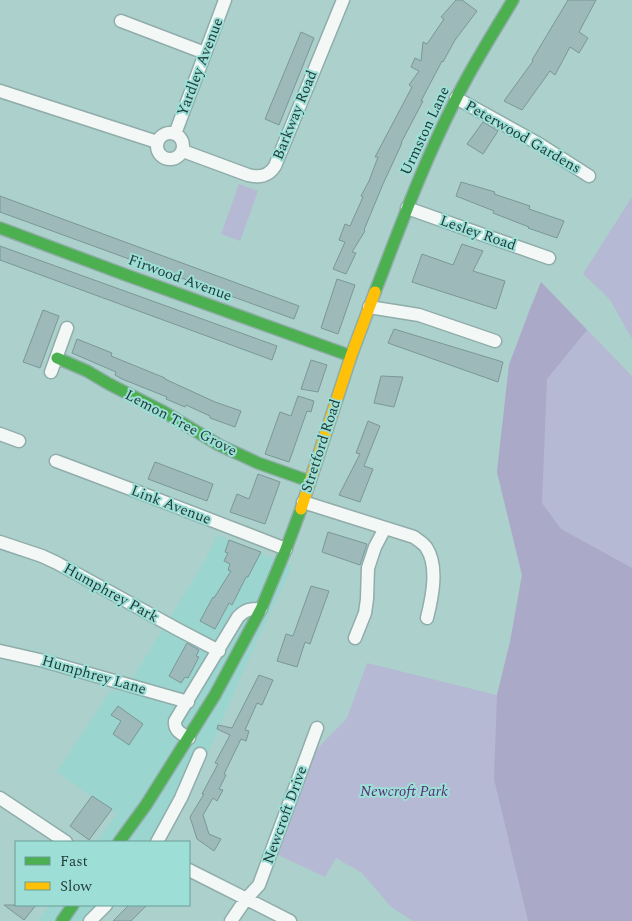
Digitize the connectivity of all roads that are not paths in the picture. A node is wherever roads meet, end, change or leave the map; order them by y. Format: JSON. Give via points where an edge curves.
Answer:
{"nodes":[{"id":1,"x":225,"y":0,"type":"edge"},
{"id":2,"x":343,"y":0,"type":"edge"},
{"id":3,"x":513,"y":0,"type":"edge"},
{"id":4,"x":121,"y":21,"type":"dead end"},
{"id":5,"x":205,"y":53,"type":"junction"},
{"id":6,"x":0,"y":91,"type":"edge"},
{"id":7,"x":456,"y":98,"type":"junction"},
{"id":8,"x":175,"y":134,"type":"junction"},
{"id":9,"x":157,"y":142,"type":"junction"},
{"id":10,"x":182,"y":151,"type":"junction"},
{"id":11,"x":589,"y":176,"type":"dead end"},
{"id":12,"x":406,"y":208,"type":"junction"},
{"id":13,"x":0,"y":228,"type":"edge"},
{"id":14,"x":549,"y":258,"type":"dead end"},
{"id":15,"x":379,"y":282,"type":"joint"},
{"id":16,"x":369,"y":307,"type":"junction"},
{"id":17,"x":67,"y":328,"type":"dead end"},
{"id":18,"x":495,"y":341,"type":"dead end"},
{"id":19,"x":351,"y":356,"type":"junction"},
{"id":20,"x":56,"y":358,"type":"junction"},
{"id":21,"x":51,"y":372,"type":"dead end"},
{"id":22,"x":0,"y":434,"type":"edge"},
{"id":23,"x":19,"y":441,"type":"dead end"},
{"id":24,"x":56,"y":462,"type":"dead end"},
{"id":25,"x":309,"y":480,"type":"junction"},
{"id":26,"x":303,"y":502,"type":"junction"},
{"id":27,"x":385,"y":528,"type":"junction"},
{"id":28,"x":0,"y":542,"type":"edge"},
{"id":29,"x":286,"y":549,"type":"junction"},
{"id":30,"x":261,"y":609,"type":"junction"},
{"id":31,"x":428,"y":618,"type":"dead end"},
{"id":32,"x":355,"y":638,"type":"dead end"},
{"id":33,"x":0,"y":650,"type":"edge"},
{"id":34,"x":219,"y":650,"type":"junction"},
{"id":35,"x":188,"y":702,"type":"junction"},
{"id":36,"x":317,"y":728,"type":"dead end"},
{"id":37,"x":189,"y":738,"type":"junction"},
{"id":38,"x":200,"y":754,"type":"dead end"},
{"id":39,"x":0,"y":798,"type":"edge"},
{"id":40,"x":121,"y":839,"type":"edge"},
{"id":41,"x":64,"y":841,"type":"edge"},
{"id":42,"x":158,"y":841,"type":"edge"},
{"id":43,"x":190,"y":871,"type":"edge"},
{"id":44,"x":246,"y":899,"type":"junction"},
{"id":45,"x":72,"y":906,"type":"edge"},
{"id":46,"x":105,"y":906,"type":"edge"},
{"id":47,"x":62,"y":921,"type":"edge"},
{"id":48,"x":90,"y":921,"type":"edge"},
{"id":49,"x":231,"y":921,"type":"edge"},
{"id":50,"x":290,"y":921,"type":"edge"}],
"edges":[{"from":1,"to":5,"type":"street","name":"Yardley Avenue"},
{"from":2,"to":10,"type":"street","name":"Barkway Road","via":[[270,172],[248,175]]},
{"from":3,"to":7,"type":"main road","name":"Urmston Lane"},
{"from":4,"to":5,"type":"street"},
{"from":5,"to":8,"type":"street","name":"Yardley Avenue"},
{"from":6,"to":9,"type":"street"},
{"from":7,"to":11,"type":"street","name":"Peterwood Gardens"},
{"from":7,"to":12,"type":"main road","name":"Urmston Lane"},
{"from":8,"to":9,"type":"street","via":[[166,133]]},
{"from":8,"to":10,"type":"street","via":[[183,143]]},
{"from":9,"to":10,"type":"street","via":[[157,151],[168,160],[176,158]]},
{"from":12,"to":14,"type":"street","name":"Lesley Road"},
{"from":12,"to":15,"type":"main road","name":"Urmston Lane"},
{"from":13,"to":19,"type":"main road","name":"Firwood Avenue"},
{"from":15,"to":16,"type":"main road","name":"Stretford Road"},
{"from":16,"to":18,"type":"street","via":[[419,316]]},
{"from":16,"to":19,"type":"main road","name":"Stretford Road"},
{"from":17,"to":20,"type":"street"},
{"from":19,"to":25,"type":"main road","name":"Stretford Road"},
{"from":20,"to":21,"type":"street"},
{"from":20,"to":25,"type":"main road","name":"Lemon Tree Grove","via":[[164,412],[219,445],[258,463]]},
{"from":22,"to":23,"type":"street"},
{"from":24,"to":29,"type":"street","name":"Link Avenue"},
{"from":25,"to":26,"type":"main road","name":"Stretford Road"},
{"from":26,"to":27,"type":"street"},
{"from":26,"to":29,"type":"main road","name":"Stretford Road"},
{"from":27,"to":31,"type":"street","via":[[414,537],[426,546],[433,572]]},
{"from":27,"to":32,"type":"street","via":[[368,568],[365,613]]},
{"from":28,"to":34,"type":"street","name":"Humphrey Park","via":[[57,563]]},
{"from":29,"to":30,"type":"main road","name":"Stretford Road"},
{"from":30,"to":34,"type":"street","via":[[250,609],[238,617]]},
{"from":30,"to":37,"type":"main road","name":"Stretford Road","via":[[202,725]]},
{"from":33,"to":35,"type":"street","name":"Humphrey Lane"},
{"from":34,"to":35,"type":"street"},
{"from":35,"to":37,"type":"street","via":[[175,724],[178,731]]},
{"from":36,"to":44,"type":"street","name":"Newcroft Drive","via":[[259,885]]},
{"from":37,"to":40,"type":"main road","name":"Stretford Road"},
{"from":38,"to":42,"type":"street"},
{"from":39,"to":41,"type":"street"},
{"from":43,"to":44,"type":"street"},
{"from":44,"to":49,"type":"street","name":"Newcroft Drive"},
{"from":44,"to":50,"type":"street"},
{"from":45,"to":47,"type":"main road"},
{"from":46,"to":48,"type":"street"}]}
